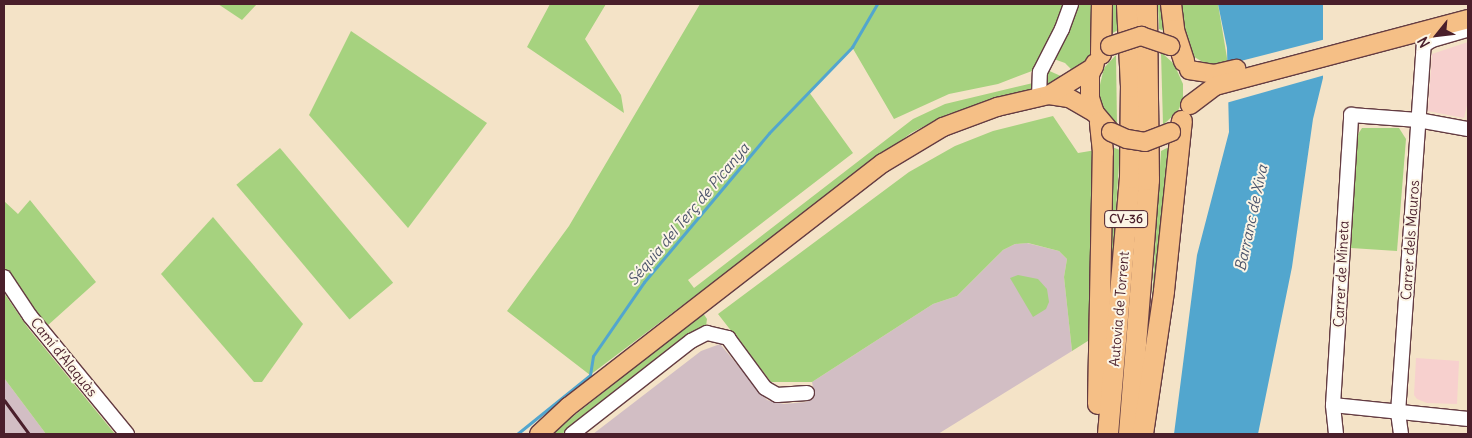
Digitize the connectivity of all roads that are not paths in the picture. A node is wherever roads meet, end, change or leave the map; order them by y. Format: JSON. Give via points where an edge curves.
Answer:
{"nodes":[{"id":1,"x":1071,"y":4,"type":"edge"},
{"id":2,"x":1102,"y":4,"type":"edge"},
{"id":3,"x":1126,"y":4,"type":"edge"},
{"id":4,"x":1146,"y":4,"type":"edge"},
{"id":5,"x":1171,"y":4,"type":"edge"},
{"id":6,"x":1468,"y":7,"type":"edge"},
{"id":7,"x":1468,"y":19,"type":"edge"},
{"id":8,"x":1468,"y":30,"type":"edge"},
{"id":9,"x":1354,"y":43,"type":"junction"},
{"id":10,"x":1102,"y":56,"type":"junction"},
{"id":11,"x":1187,"y":65,"type":"junction"},
{"id":12,"x":1215,"y":80,"type":"junction"},
{"id":13,"x":1044,"y":96,"type":"junction"},
{"id":14,"x":1181,"y":119,"type":"junction"},
{"id":15,"x":1418,"y":120,"type":"junction"},
{"id":16,"x":1102,"y":122,"type":"junction"},
{"id":17,"x":1468,"y":129,"type":"edge"},
{"id":18,"x":4,"y":277,"type":"edge"},
{"id":19,"x":807,"y":393,"type":"dead end"},
{"id":20,"x":1333,"y":405,"type":"junction"},
{"id":21,"x":1398,"y":413,"type":"junction"},
{"id":22,"x":1468,"y":419,"type":"edge"},
{"id":23,"x":127,"y":434,"type":"edge"},
{"id":24,"x":539,"y":434,"type":"edge"},
{"id":25,"x":572,"y":434,"type":"edge"},
{"id":26,"x":1098,"y":434,"type":"edge"},
{"id":27,"x":1108,"y":434,"type":"edge"},
{"id":28,"x":1129,"y":434,"type":"edge"},
{"id":29,"x":1143,"y":434,"type":"edge"},
{"id":30,"x":1336,"y":434,"type":"edge"},
{"id":31,"x":1401,"y":434,"type":"edge"}],
"edges":[{"from":1,"to":13,"type":"street","via":[[1040,72]]},
{"from":2,"to":10,"type":"highway"},
{"from":3,"to":27,"type":"highway","name":"Autovia de Torrent","number":"CV-36","via":[[1131,87],[1130,178]]},
{"from":4,"to":28,"type":"highway","name":"Autovia de Torrent","number":"CV-36","via":[[1149,180]]},
{"from":5,"to":11,"type":"highway","via":[[1175,35]]},
{"from":6,"to":9,"type":"main road"},
{"from":7,"to":9,"type":"main road"},
{"from":8,"to":15,"type":"street","name":"Carrer dels Mauros","via":[[1424,45]]},
{"from":9,"to":12,"type":"main road"},
{"from":10,"to":11,"type":"main road","bridge":true,"via":[[1140,36],[1170,46]]},
{"from":10,"to":13,"type":"main road","via":[[1074,82]]},
{"from":10,"to":16,"type":"main road","via":[[1089,90]]},
{"from":11,"to":12,"type":"main road"},
{"from":11,"to":14,"type":"main road","via":[[1193,92]]},
{"from":12,"to":14,"type":"main road"},
{"from":13,"to":16,"type":"main road","via":[[1070,98]]},
{"from":13,"to":24,"type":"main road","via":[[997,107],[943,127],[883,163],[568,407]]},
{"from":14,"to":16,"type":"main road","bridge":true,"via":[[1145,142],[1127,139]]},
{"from":14,"to":29,"type":"highway","via":[[1164,291]]},
{"from":15,"to":17,"type":"street"},
{"from":15,"to":20,"type":"street","name":"Carrer de Mineta","via":[[1351,114]]},
{"from":15,"to":21,"type":"street","name":"Carrer dels Mauros"},
{"from":16,"to":26,"type":"highway"},
{"from":18,"to":23,"type":"street","name":"Camí d'Alaquàs","via":[[30,316]]},
{"from":19,"to":25,"type":"street","via":[[777,395],[765,388],[728,338],[707,333],[691,341]]},
{"from":20,"to":21,"type":"street"},
{"from":20,"to":30,"type":"street","name":"Carrer de Mineta"},
{"from":21,"to":22,"type":"street"},
{"from":21,"to":31,"type":"street","name":"Carrer dels Mauros"}]}
